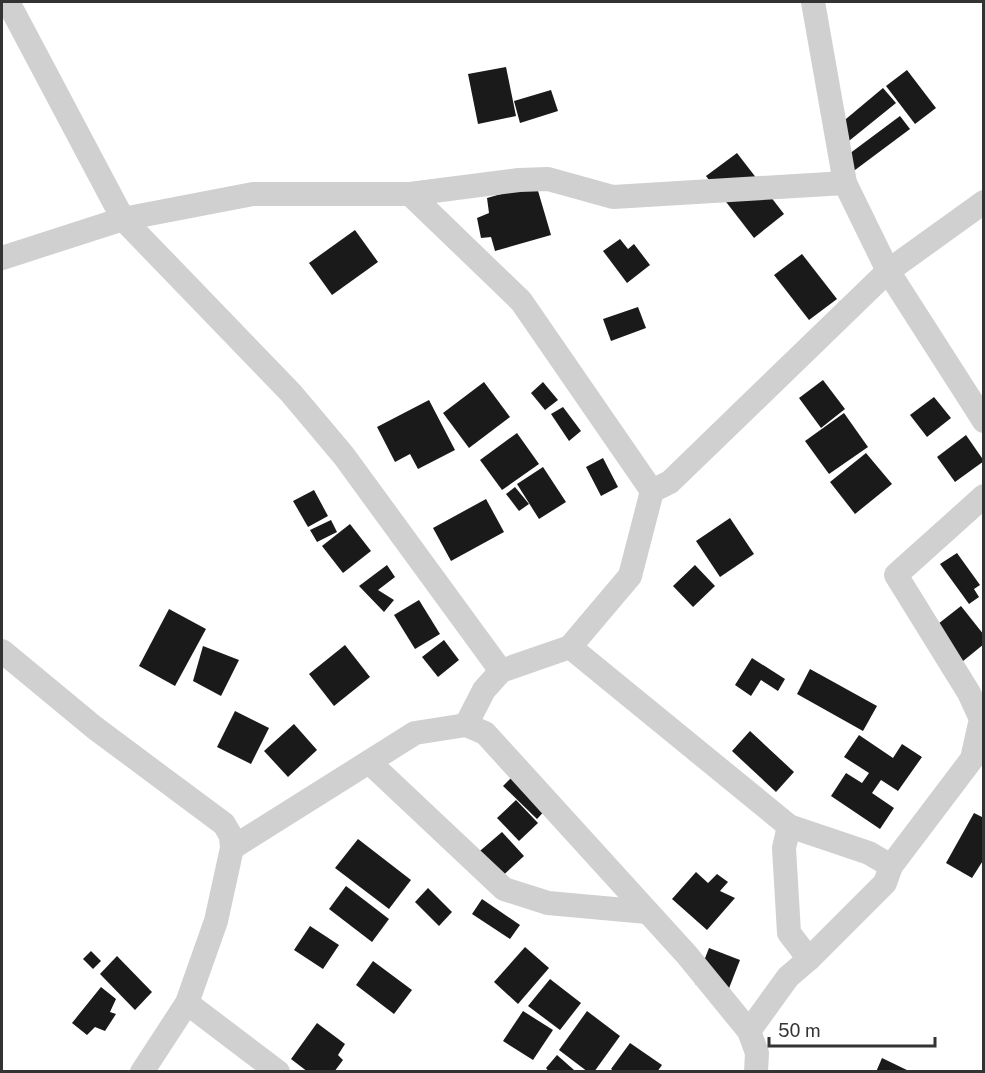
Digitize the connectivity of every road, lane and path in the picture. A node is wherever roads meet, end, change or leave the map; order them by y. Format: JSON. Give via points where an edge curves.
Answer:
{"nodes":[{"id":1,"x":8,"y":2,"type":"edge"},
{"id":2,"x":813,"y":2,"type":"edge"},
{"id":3,"x":845,"y":183,"type":"junction"},
{"id":4,"x":410,"y":194,"type":"junction"},
{"id":5,"x":984,"y":202,"type":"edge"},
{"id":6,"x":123,"y":219,"type":"junction"},
{"id":7,"x":2,"y":258,"type":"edge"},
{"id":8,"x":888,"y":271,"type":"junction"},
{"id":9,"x":984,"y":421,"type":"edge"},
{"id":10,"x":652,"y":491,"type":"junction"},
{"id":11,"x":984,"y":496,"type":"edge"},
{"id":12,"x":570,"y":647,"type":"junction"},
{"id":13,"x":2,"y":651,"type":"edge"},
{"id":14,"x":501,"y":671,"type":"junction"},
{"id":15,"x":466,"y":725,"type":"junction"},
{"id":16,"x":369,"y":762,"type":"junction"},
{"id":17,"x":789,"y":826,"type":"junction"},
{"id":18,"x":232,"y":848,"type":"junction"},
{"id":19,"x":891,"y":866,"type":"junction"},
{"id":20,"x":647,"y":912,"type":"junction"},
{"id":21,"x":809,"y":959,"type":"junction"},
{"id":22,"x":188,"y":1003,"type":"junction"},
{"id":23,"x":749,"y":1031,"type":"junction"},
{"id":24,"x":142,"y":1071,"type":"edge"},
{"id":25,"x":278,"y":1071,"type":"edge"},
{"id":26,"x":756,"y":1071,"type":"edge"}],
"edges":[{"from":1,"to":6,"type":"street"},
{"from":2,"to":3,"type":"street"},
{"from":3,"to":4,"type":"street","via":[[613,196],[548,179]]},
{"from":3,"to":8,"type":"street"},
{"from":4,"to":6,"type":"street","via":[[253,194]]},
{"from":4,"to":10,"type":"street","via":[[521,302]]},
{"from":5,"to":8,"type":"street"},
{"from":6,"to":7,"type":"street"},
{"from":6,"to":14,"type":"street","via":[[291,393],[344,456]]},
{"from":8,"to":9,"type":"street"},
{"from":8,"to":10,"type":"street","via":[[670,482]]},
{"from":10,"to":12,"type":"street","via":[[630,576]]},
{"from":11,"to":19,"type":"street","via":[[896,575],[981,719],[972,759]]},
{"from":12,"to":14,"type":"street"},
{"from":12,"to":17,"type":"street"},
{"from":13,"to":18,"type":"street","via":[[95,728],[224,824]]},
{"from":14,"to":15,"type":"street","via":[[484,690]]},
{"from":15,"to":16,"type":"street","via":[[415,733]]},
{"from":15,"to":20,"type":"street","via":[[485,733]]},
{"from":16,"to":18,"type":"street"},
{"from":16,"to":20,"type":"street","via":[[504,889],[548,903]]},
{"from":17,"to":19,"type":"street","via":[[869,853]]},
{"from":17,"to":21,"type":"street","via":[[784,848],[789,933]]},
{"from":18,"to":22,"type":"street","via":[[216,921]]},
{"from":19,"to":21,"type":"street","via":[[885,884]]},
{"from":20,"to":23,"type":"street"},
{"from":21,"to":23,"type":"street","via":[[788,977]]},
{"from":22,"to":24,"type":"street"},
{"from":22,"to":25,"type":"street"},
{"from":23,"to":26,"type":"street","via":[[757,1053]]}]}
